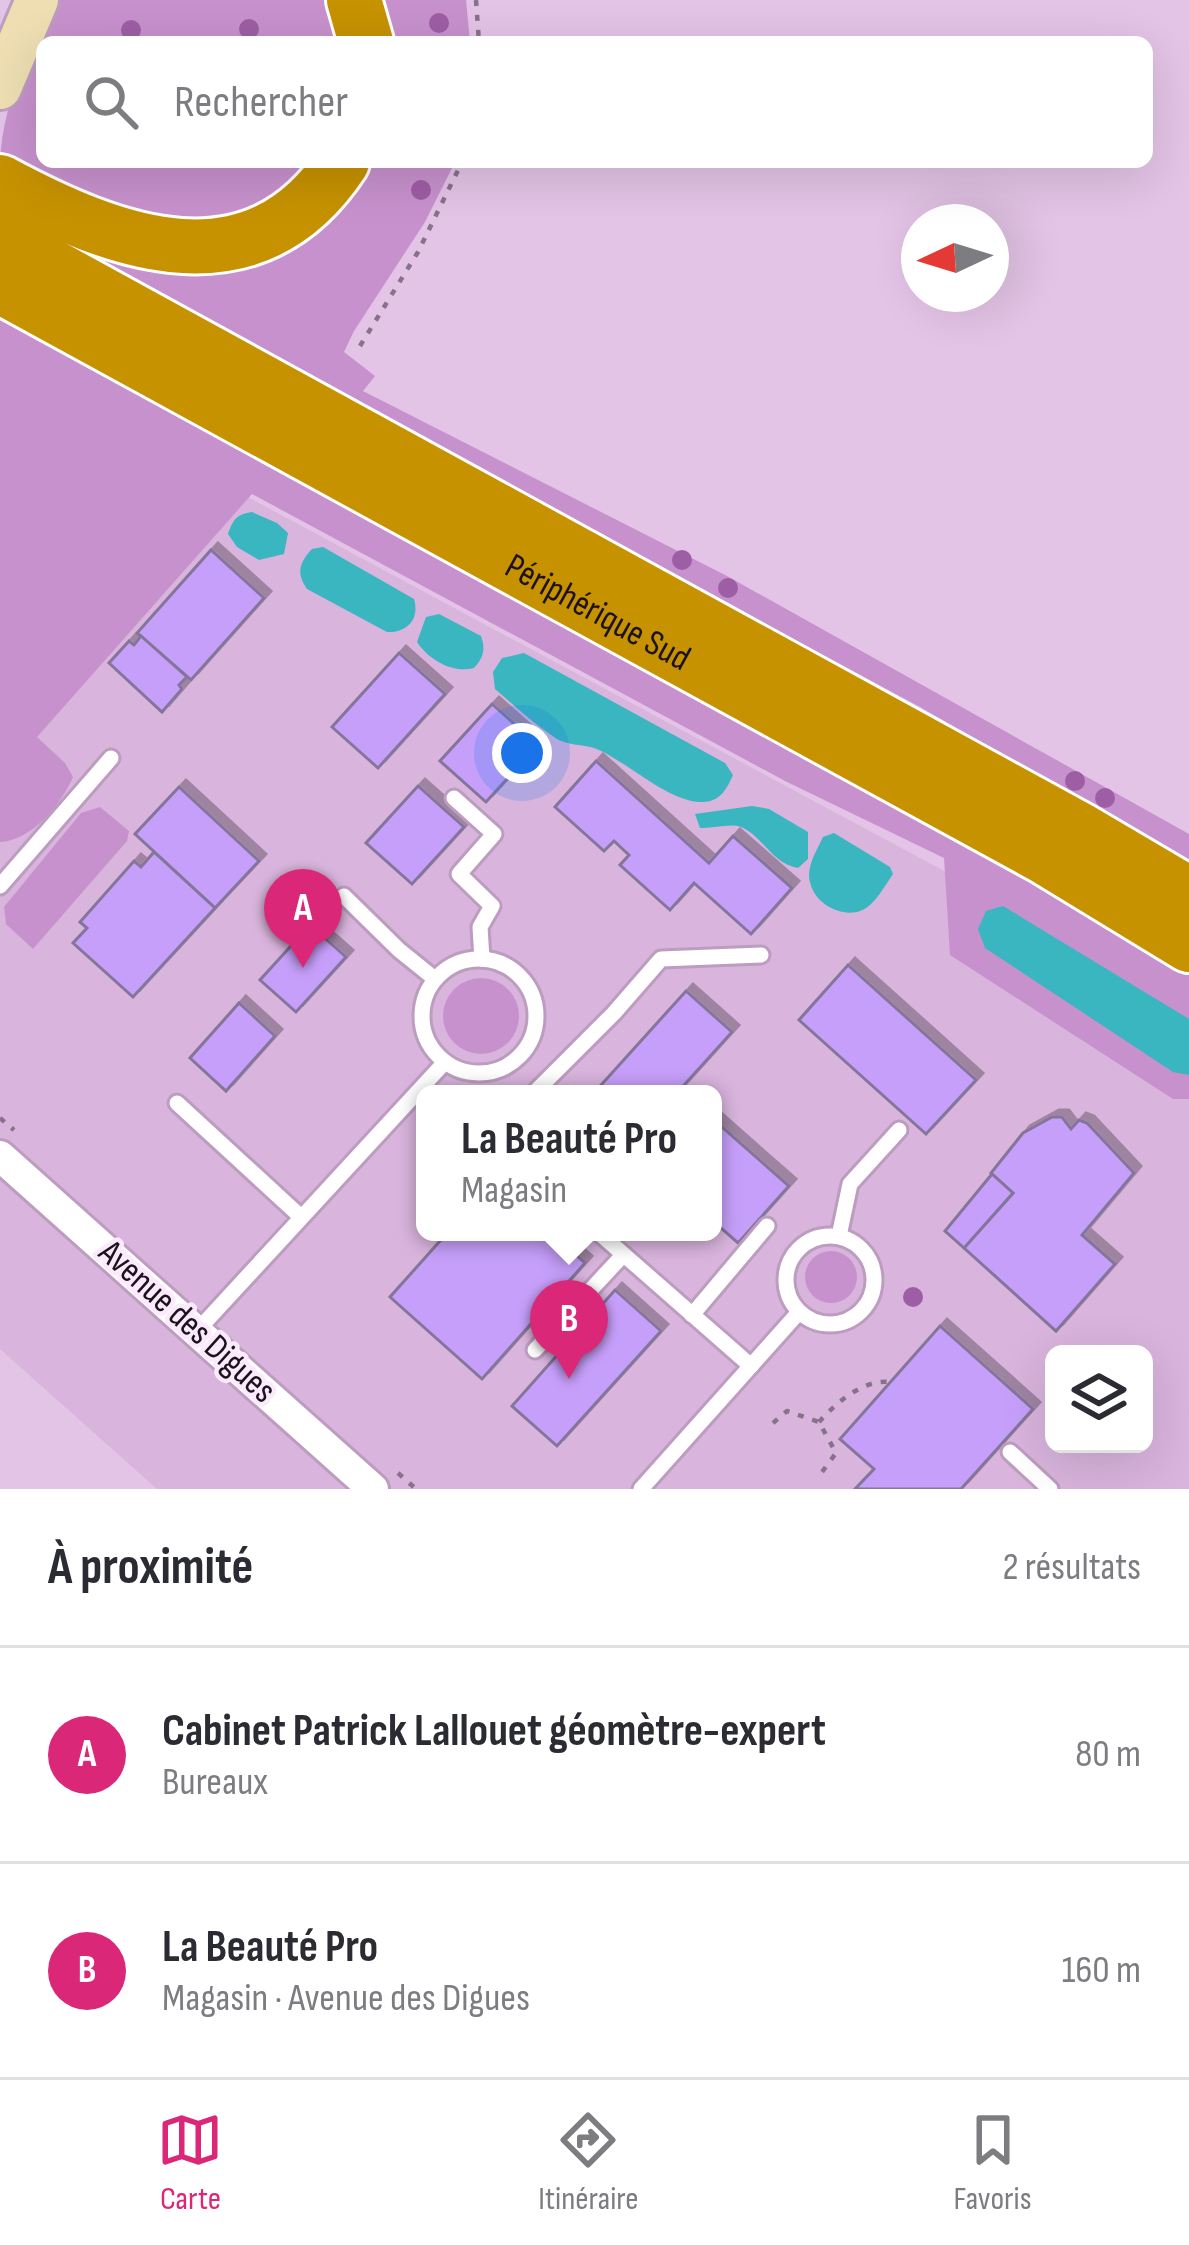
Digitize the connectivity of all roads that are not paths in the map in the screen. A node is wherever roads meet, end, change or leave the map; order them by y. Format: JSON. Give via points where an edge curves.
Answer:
{"nodes":[{"id":1,"x":10,"y":0,"type":"edge"},
{"id":2,"x":37,"y":0,"type":"edge"},
{"id":3,"x":354,"y":0,"type":"edge"},
{"id":4,"x":364,"y":36,"type":"edge"},
{"id":5,"x":0,"y":47,"type":"edge"},
{"id":6,"x":0,"y":88,"type":"edge"},
{"id":7,"x":336,"y":168,"type":"edge"},
{"id":8,"x":0,"y":182,"type":"edge"},
{"id":9,"x":0,"y":238,"type":"edge"},
{"id":10,"x":0,"y":286,"type":"edge"},
{"id":11,"x":111,"y":758,"type":"dead end"},
{"id":12,"x":454,"y":798,"type":"dead end"},
{"id":13,"x":0,"y":886,"type":"edge"},
{"id":14,"x":1189,"y":895,"type":"edge"},
{"id":15,"x":344,"y":896,"type":"dead end"},
{"id":16,"x":1189,"y":945,"type":"edge"},
{"id":17,"x":761,"y":955,"type":"dead end"},
{"id":18,"x":482,"y":959,"type":"junction"},
{"id":19,"x":435,"y":979,"type":"junction"},
{"id":20,"x":515,"y":1061,"type":"junction"},
{"id":21,"x":445,"y":1062,"type":"junction"},
{"id":22,"x":424,"y":1085,"type":"edge"},
{"id":23,"x":529,"y":1085,"type":"edge"},
{"id":24,"x":542,"y":1085,"type":"edge"},
{"id":25,"x":416,"y":1093,"type":"edge"},
{"id":26,"x":177,"y":1103,"type":"dead end"},
{"id":27,"x":899,"y":1130,"type":"dead end"},
{"id":28,"x":0,"y":1156,"type":"edge"},
{"id":29,"x":302,"y":1217,"type":"junction"},
{"id":30,"x":767,"y":1226,"type":"dead end"},
{"id":31,"x":839,"y":1236,"type":"junction"},
{"id":32,"x":607,"y":1241,"type":"edge"},
{"id":33,"x":622,"y":1255,"type":"junction"},
{"id":34,"x":799,"y":1312,"type":"junction"},
{"id":35,"x":692,"y":1315,"type":"junction"},
{"id":36,"x":197,"y":1331,"type":"junction"},
{"id":37,"x":535,"y":1350,"type":"dead end"},
{"id":38,"x":751,"y":1366,"type":"junction"},
{"id":39,"x":1010,"y":1452,"type":"dead end"},
{"id":40,"x":373,"y":1489,"type":"edge"},
{"id":41,"x":641,"y":1489,"type":"edge"},
{"id":42,"x":1050,"y":1489,"type":"edge"}],
"edges":[{"from":1,"to":5,"type":"main road"},
{"from":2,"to":6,"type":"main road"},
{"from":3,"to":4,"type":"highway"},
{"from":7,"to":8,"type":"highway","via":[[282,221],[203,247],[107,233]]},
{"from":9,"to":14,"type":"highway","name":"Périphérique Sud"},
{"from":10,"to":16,"type":"highway","name":"Périphérique Sud","via":[[1043,856]]},
{"from":11,"to":13,"type":"lane"},
{"from":12,"to":18,"type":"lane","via":[[494,834],[459,874],[491,906],[480,927]]},
{"from":15,"to":19,"type":"lane"},
{"from":17,"to":24,"type":"lane","via":[[661,959]]},
{"from":18,"to":19,"type":"lane"},
{"from":18,"to":20,"type":"lane","via":[[518,974],[536,1008],[535,1028]]},
{"from":19,"to":21,"type":"lane","via":[[422,1013],[432,1049]]},
{"from":20,"to":21,"type":"lane","via":[[480,1073]]},
{"from":20,"to":23,"type":"lane"},
{"from":21,"to":22,"type":"lane"},
{"from":25,"to":29,"type":"lane"},
{"from":26,"to":29,"type":"lane"},
{"from":27,"to":31,"type":"lane","via":[[850,1184]]},
{"from":28,"to":36,"type":"street","name":"Avenue des Digues"},
{"from":29,"to":36,"type":"lane"},
{"from":30,"to":35,"type":"lane"},
{"from":31,"to":34,"type":"lane","via":[[807,1241],[787,1267],[785,1283]]},
{"from":31,"to":34,"type":"lane","via":[[866,1253],[873,1268],[869,1300],[845,1322]]},
{"from":32,"to":33,"type":"lane"},
{"from":33,"to":35,"type":"lane"},
{"from":33,"to":37,"type":"lane"},
{"from":34,"to":38,"type":"lane"},
{"from":35,"to":38,"type":"lane"},
{"from":36,"to":40,"type":"street","name":"Avenue des Digues"},
{"from":38,"to":41,"type":"lane"},
{"from":39,"to":42,"type":"lane"}]}
